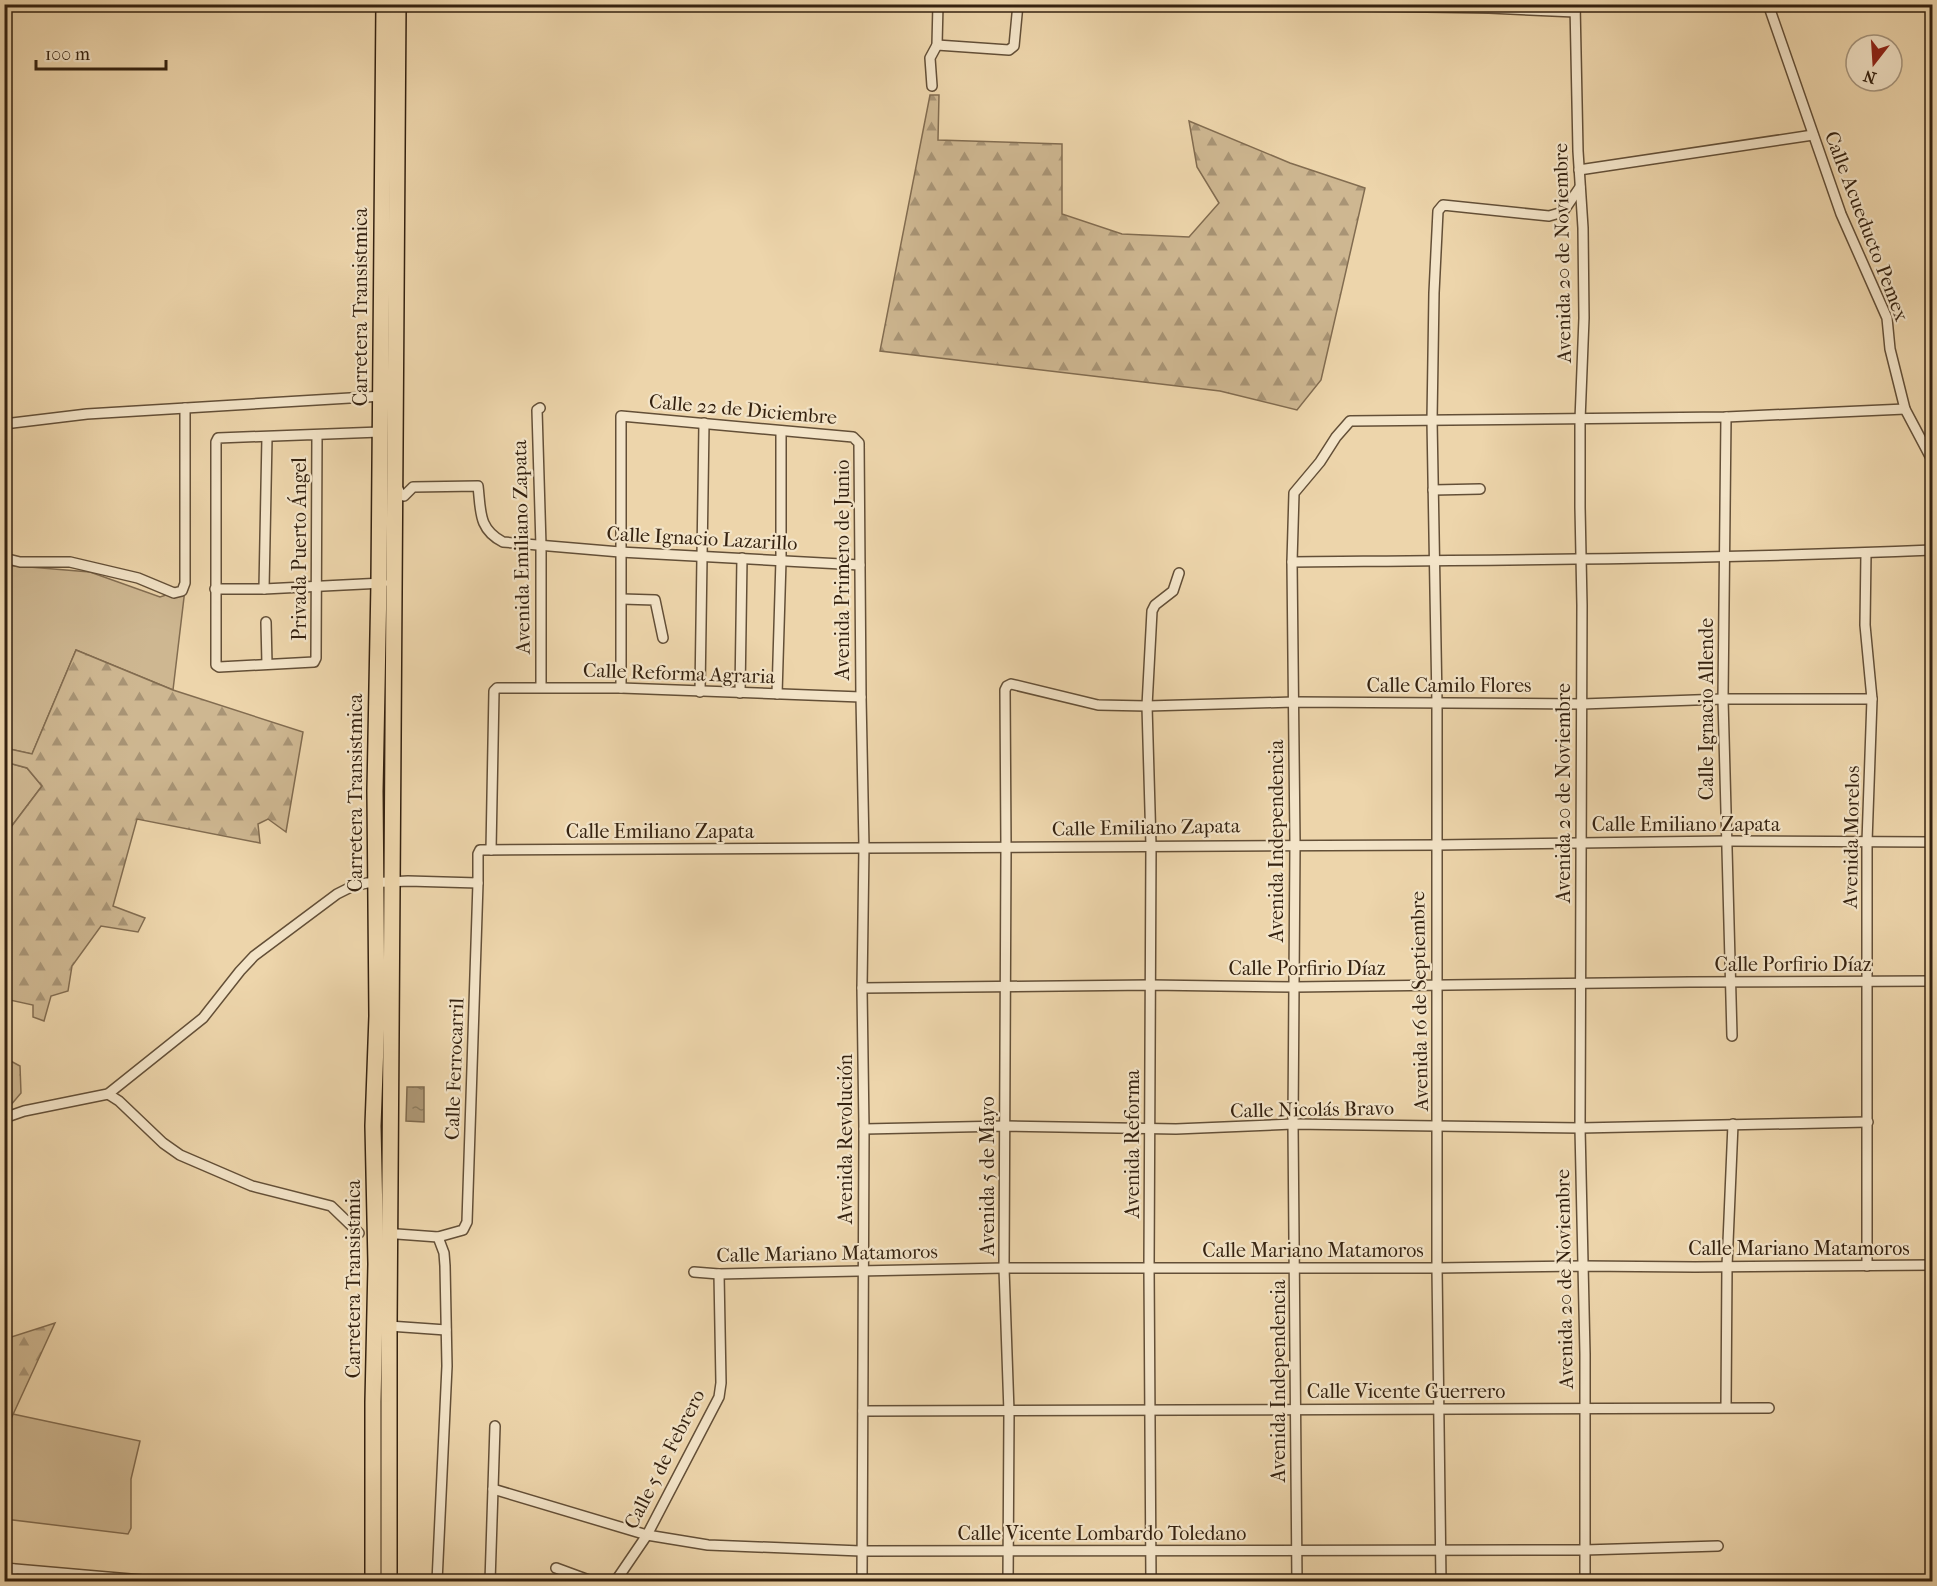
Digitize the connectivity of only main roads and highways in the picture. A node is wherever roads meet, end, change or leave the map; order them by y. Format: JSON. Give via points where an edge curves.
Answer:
{"nodes":[{"id":1,"x":384,"y":4,"type":"edge"},
{"id":2,"x":398,"y":4,"type":"edge"},
{"id":3,"x":383,"y":396,"type":"junction"},
{"id":4,"x":387,"y":583,"type":"junction"},
{"id":5,"x":375,"y":790,"type":"junction"},
{"id":6,"x":375,"y":882,"type":"junction"},
{"id":7,"x":392,"y":882,"type":"junction"},
{"id":8,"x":391,"y":961,"type":"junction"},
{"id":9,"x":373,"y":1581,"type":"edge"},
{"id":10,"x":389,"y":1581,"type":"edge"}],
"edges":[{"from":1,"to":3,"type":"main road","name":"Carretera Transistmica"},
{"from":2,"to":3,"type":"main road","name":"Carretera Transistmica"},
{"from":3,"to":4,"type":"main road","name":"Carretera Transistmica","via":[[377,432]]},
{"from":3,"to":4,"type":"main road","name":"Carretera Transistmica","via":[[389,421],[388,463],[395,482]]},
{"from":4,"to":5,"type":"main road","name":"Carretera Transistmica"},
{"from":4,"to":7,"type":"main road","name":"Carretera Transistmica"},
{"from":5,"to":6,"type":"main road","name":"Carretera Transistmica"},
{"from":5,"to":7,"type":"main road","via":[[380,799],[383,867]]},
{"from":6,"to":8,"type":"main road","via":[[386,895],[386,947]]},
{"from":6,"to":9,"type":"main road","name":"Carretera Transistmica"},
{"from":7,"to":8,"type":"main road","name":"Carretera Transistmica"},
{"from":8,"to":10,"type":"main road","name":"Carretera Transistmica"}]}
